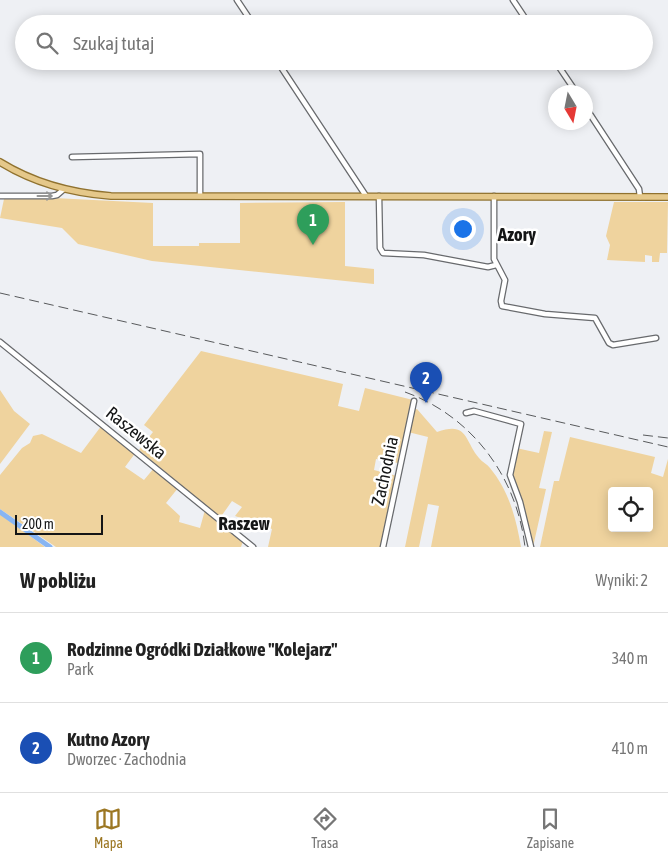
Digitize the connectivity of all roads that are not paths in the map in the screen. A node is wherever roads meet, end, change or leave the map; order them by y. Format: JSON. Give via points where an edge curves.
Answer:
{"nodes":[{"id":1,"x":237,"y":0,"type":"edge"},
{"id":2,"x":513,"y":0,"type":"edge"},
{"id":3,"x":247,"y":15,"type":"edge"},
{"id":4,"x":523,"y":15,"type":"edge"},
{"id":5,"x":283,"y":70,"type":"edge"},
{"id":6,"x":561,"y":70,"type":"edge"},
{"id":7,"x":571,"y":85,"type":"edge"},
{"id":8,"x":593,"y":119,"type":"edge"},
{"id":9,"x":72,"y":157,"type":"dead end"},
{"id":10,"x":0,"y":162,"type":"edge"},
{"id":11,"x":64,"y":189,"type":"junction"},
{"id":12,"x":0,"y":196,"type":"edge"},
{"id":13,"x":200,"y":196,"type":"junction"},
{"id":14,"x":366,"y":196,"type":"junction"},
{"id":15,"x":379,"y":196,"type":"junction"},
{"id":16,"x":494,"y":196,"type":"junction"},
{"id":17,"x":640,"y":197,"type":"junction"},
{"id":18,"x":668,"y":197,"type":"edge"},
{"id":19,"x":496,"y":265,"type":"junction"},
{"id":20,"x":656,"y":338,"type":"dead end"},
{"id":21,"x":0,"y":342,"type":"edge"},
{"id":22,"x":414,"y":401,"type":"dead end"},
{"id":23,"x":466,"y":413,"type":"dead end"},
{"id":24,"x":253,"y":547,"type":"edge"},
{"id":25,"x":383,"y":547,"type":"edge"},
{"id":26,"x":531,"y":547,"type":"edge"}],
"edges":[{"from":1,"to":3,"type":"street"},
{"from":2,"to":4,"type":"street"},
{"from":5,"to":14,"type":"street"},
{"from":6,"to":7,"type":"street"},
{"from":8,"to":17,"type":"street","via":[[639,189]]},
{"from":9,"to":13,"type":"street","via":[[200,154]]},
{"from":10,"to":11,"type":"main road","via":[[37,181]]},
{"from":12,"to":11,"type":"street","one_way":true,"via":[[52,196]]},
{"from":11,"to":13,"type":"main road","via":[[111,196]]},
{"from":13,"to":14,"type":"main road"},
{"from":14,"to":15,"type":"main road"},
{"from":15,"to":16,"type":"main road"},
{"from":15,"to":19,"type":"street","via":[[380,248],[384,253],[488,267]]},
{"from":16,"to":17,"type":"main road"},
{"from":16,"to":19,"type":"street"},
{"from":17,"to":18,"type":"main road"},
{"from":19,"to":20,"type":"street","via":[[505,277],[502,306],[595,318],[613,345]]},
{"from":21,"to":24,"type":"street","name":"Raszewska"},
{"from":22,"to":25,"type":"street","name":"Zachodnia"},
{"from":23,"to":26,"type":"street","via":[[474,410],[521,424],[510,475]]}]}
